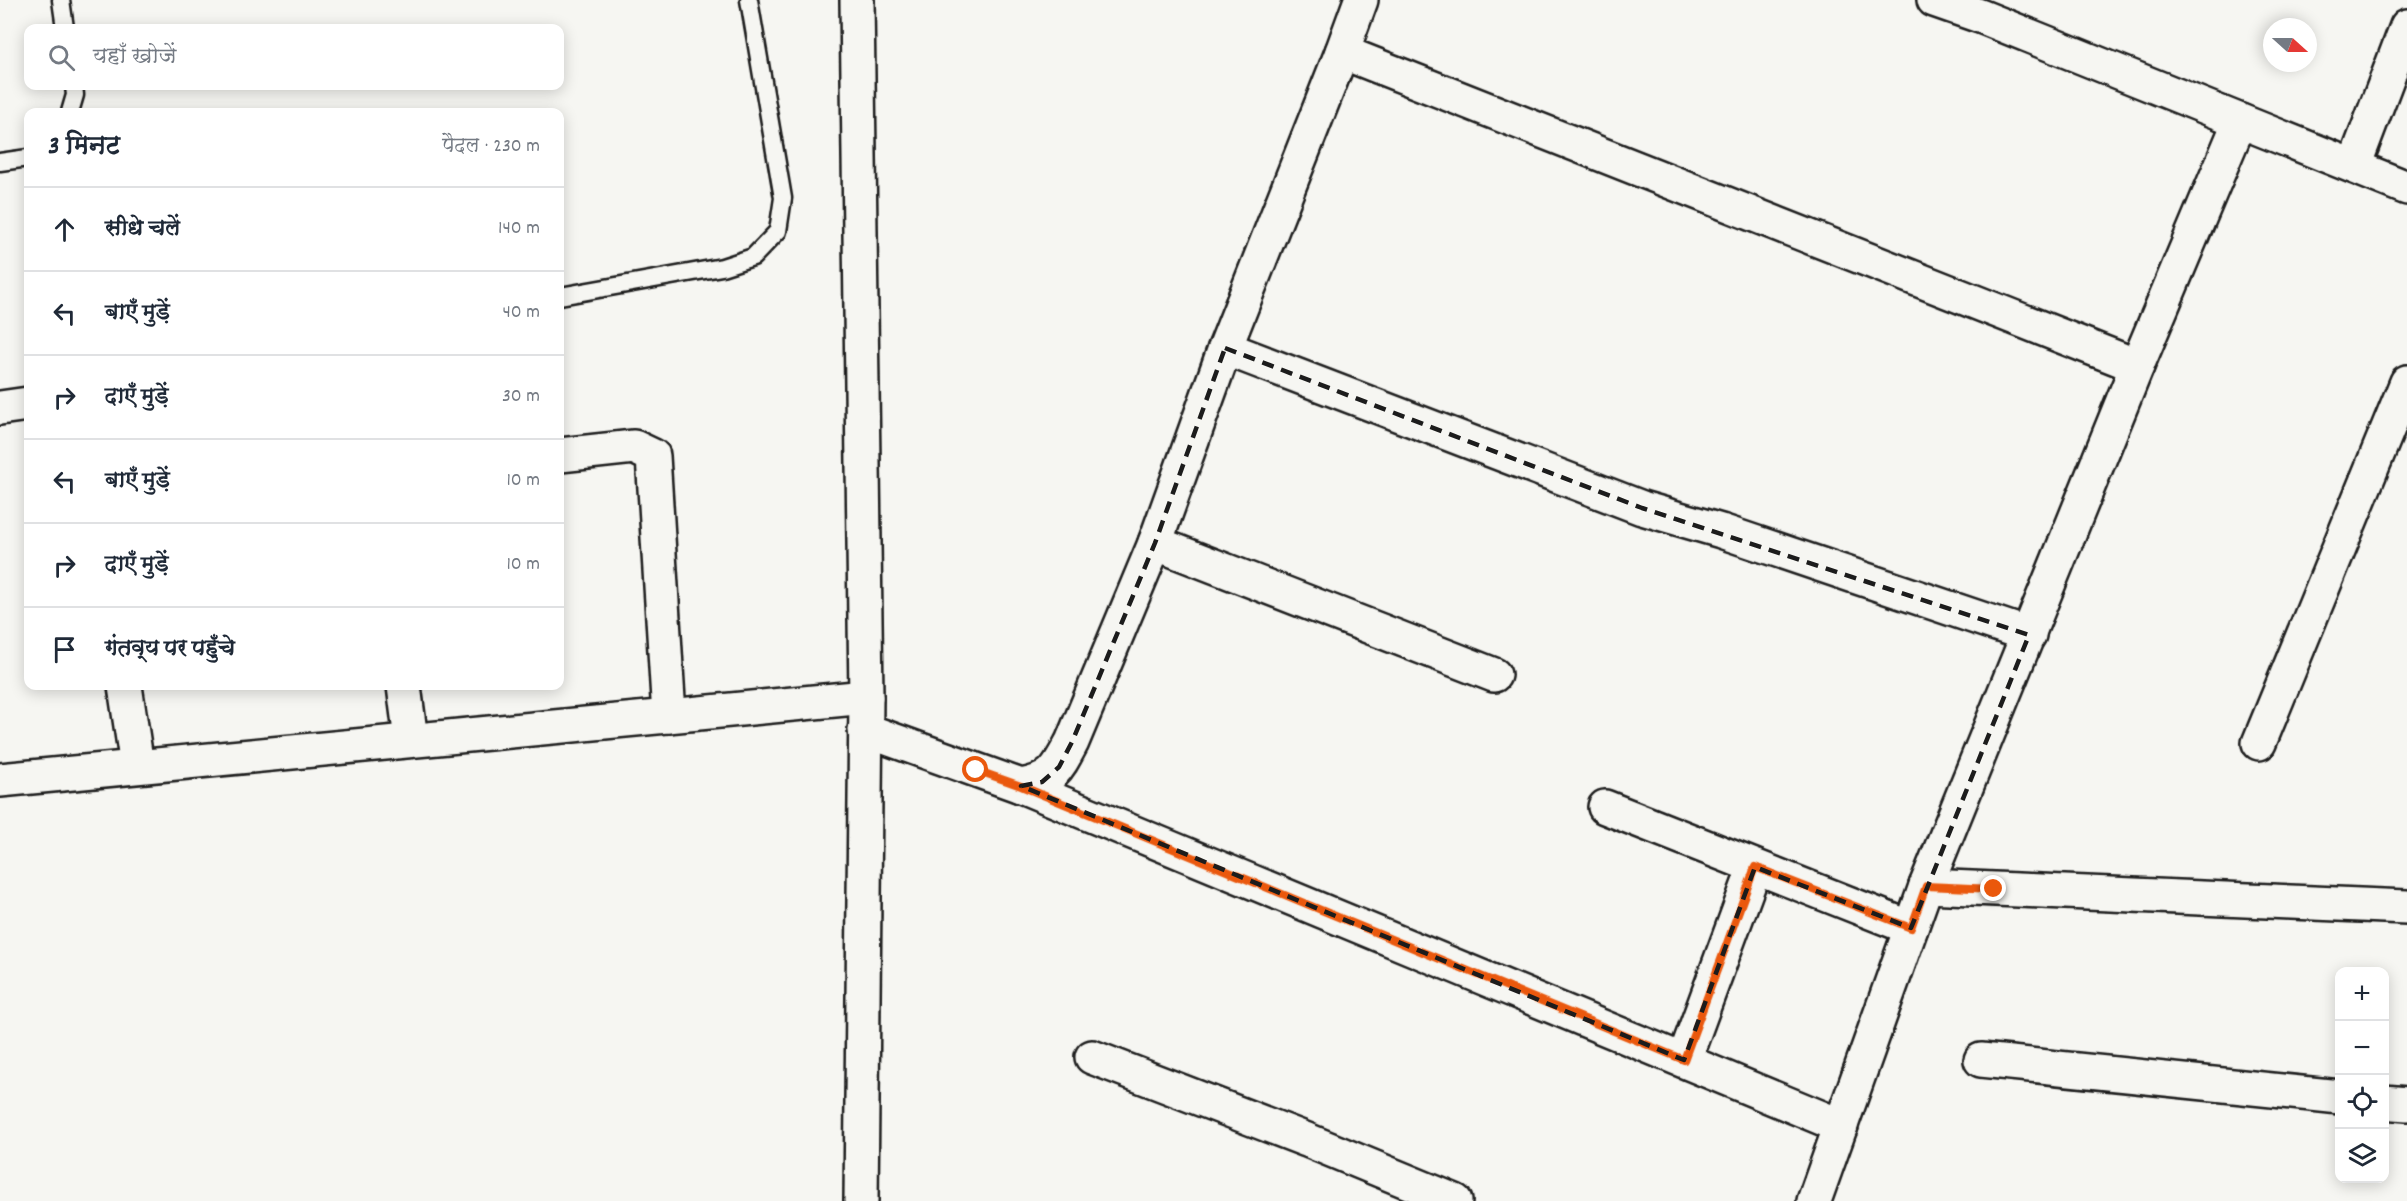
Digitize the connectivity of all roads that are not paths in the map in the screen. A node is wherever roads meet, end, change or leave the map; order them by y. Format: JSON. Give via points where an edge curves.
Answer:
{"nodes":[{"id":1,"x":61,"y":0,"type":"edge"},
{"id":2,"x":749,"y":0,"type":"edge"},
{"id":3,"x":857,"y":0,"type":"edge"},
{"id":4,"x":1361,"y":0,"type":"edge"},
{"id":5,"x":1934,"y":0,"type":"edge"},
{"id":6,"x":64,"y":24,"type":"edge"},
{"id":7,"x":2407,"y":26,"type":"edge"},
{"id":8,"x":1342,"y":52,"type":"junction"},
{"id":9,"x":74,"y":90,"type":"edge"},
{"id":10,"x":71,"y":108,"type":"edge"},
{"id":11,"x":2240,"y":121,"type":"junction"},
{"id":12,"x":24,"y":159,"type":"edge"},
{"id":13,"x":0,"y":162,"type":"edge"},
{"id":14,"x":2355,"y":166,"type":"junction"},
{"id":15,"x":2407,"y":188,"type":"edge"},
{"id":16,"x":564,"y":295,"type":"edge"},
{"id":17,"x":1225,"y":348,"type":"junction"},
{"id":18,"x":2137,"y":366,"type":"junction"},
{"id":19,"x":2407,"y":382,"type":"edge"},
{"id":20,"x":24,"y":405,"type":"edge"},
{"id":21,"x":0,"y":408,"type":"edge"},
{"id":22,"x":564,"y":455,"type":"edge"},
{"id":23,"x":1155,"y":543,"type":"junction"},
{"id":24,"x":2029,"y":635,"type":"junction"},
{"id":25,"x":1494,"y":675,"type":"dead end"},
{"id":26,"x":126,"y":690,"type":"edge"},
{"id":27,"x":405,"y":690,"type":"edge"},
{"id":28,"x":866,"y":697,"type":"junction"},
{"id":29,"x":669,"y":716,"type":"junction"},
{"id":30,"x":865,"y":730,"type":"junction"},
{"id":31,"x":411,"y":740,"type":"junction"},
{"id":32,"x":2259,"y":743,"type":"dead end"},
{"id":33,"x":137,"y":766,"type":"junction"},
{"id":34,"x":0,"y":780,"type":"edge"},
{"id":35,"x":1021,"y":786,"type":"junction"},
{"id":36,"x":1605,"y":807,"type":"dead end"},
{"id":37,"x":1755,"y":867,"type":"junction"},
{"id":38,"x":1926,"y":886,"type":"junction"},
{"id":39,"x":2407,"y":907,"type":"edge"},
{"id":40,"x":1911,"y":928,"type":"junction"},
{"id":41,"x":1092,"y":1057,"type":"dead end"},
{"id":42,"x":1684,"y":1060,"type":"junction"},
{"id":43,"x":1981,"y":1060,"type":"dead end"},
{"id":44,"x":2335,"y":1096,"type":"edge"},
{"id":45,"x":2389,"y":1102,"type":"edge"},
{"id":46,"x":2407,"y":1104,"type":"edge"},
{"id":47,"x":1841,"y":1126,"type":"junction"},
{"id":48,"x":861,"y":1201,"type":"edge"},
{"id":49,"x":1455,"y":1201,"type":"edge"},
{"id":50,"x":1814,"y":1201,"type":"edge"}],
"edges":[{"from":1,"to":6,"type":"lane"},
{"from":2,"to":16,"type":"lane","via":[[783,198],[778,231],[753,257],[722,267]]},
{"from":3,"to":28,"type":"street"},
{"from":4,"to":8,"type":"street"},
{"from":5,"to":11,"type":"street"},
{"from":7,"to":14,"type":"street"},
{"from":8,"to":17,"type":"street"},
{"from":8,"to":18,"type":"street"},
{"from":9,"to":10,"type":"lane"},
{"from":11,"to":14,"type":"street"},
{"from":11,"to":18,"type":"street"},
{"from":12,"to":13,"type":"lane"},
{"from":14,"to":15,"type":"street"},
{"from":17,"to":23,"type":"street"},
{"from":17,"to":24,"type":"street","via":[[1642,508]]},
{"from":18,"to":24,"type":"street"},
{"from":19,"to":32,"type":"street"},
{"from":20,"to":21,"type":"street"},
{"from":22,"to":29,"type":"street","via":[[633,447],[653,456]]},
{"from":23,"to":25,"type":"street"},
{"from":23,"to":35,"type":"street","via":[[1059,767],[1042,782]]},
{"from":24,"to":38,"type":"street"},
{"from":26,"to":33,"type":"street"},
{"from":27,"to":31,"type":"street"},
{"from":28,"to":29,"type":"street"},
{"from":28,"to":30,"type":"street"},
{"from":29,"to":31,"type":"street"},
{"from":30,"to":35,"type":"street"},
{"from":30,"to":48,"type":"street"},
{"from":31,"to":33,"type":"street"},
{"from":33,"to":34,"type":"street"},
{"from":35,"to":42,"type":"street"},
{"from":36,"to":37,"type":"street"},
{"from":37,"to":40,"type":"street"},
{"from":37,"to":42,"type":"street"},
{"from":38,"to":39,"type":"street"},
{"from":38,"to":40,"type":"street"},
{"from":40,"to":47,"type":"street"},
{"from":41,"to":49,"type":"street"},
{"from":42,"to":47,"type":"street"},
{"from":43,"to":44,"type":"street"},
{"from":45,"to":46,"type":"street"},
{"from":47,"to":50,"type":"street"}]}
